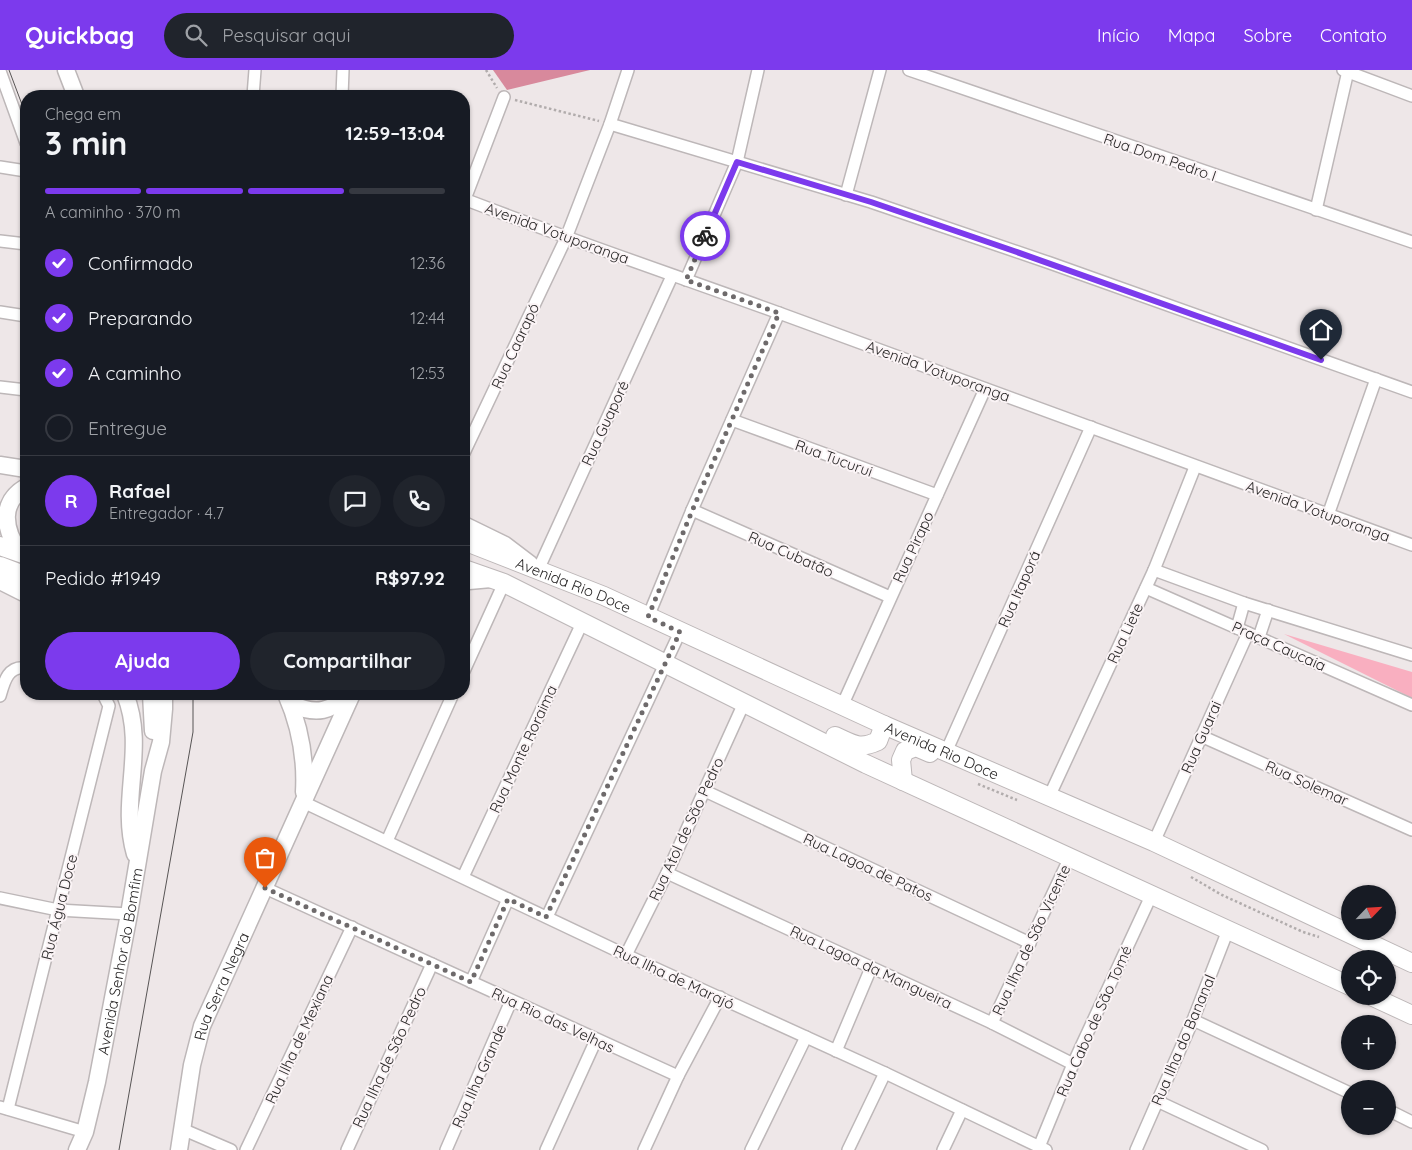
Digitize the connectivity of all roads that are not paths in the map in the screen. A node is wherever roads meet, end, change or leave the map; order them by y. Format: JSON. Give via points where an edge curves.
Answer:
{"nodes":[{"id":1,"x":66,"y":70,"type":"edge"},
{"id":2,"x":254,"y":70,"type":"edge"},
{"id":3,"x":343,"y":70,"type":"edge"},
{"id":4,"x":628,"y":70,"type":"edge"},
{"id":5,"x":758,"y":70,"type":"edge"},
{"id":6,"x":880,"y":70,"type":"edge"},
{"id":7,"x":909,"y":70,"type":"edge"},
{"id":8,"x":0,"y":71,"type":"edge"},
{"id":9,"x":1346,"y":71,"type":"edge"},
{"id":10,"x":74,"y":90,"type":"edge"},
{"id":11,"x":253,"y":90,"type":"edge"},
{"id":12,"x":342,"y":90,"type":"edge"},
{"id":13,"x":4,"y":92,"type":"edge"},
{"id":14,"x":1412,"y":96,"type":"edge"},
{"id":15,"x":504,"y":97,"type":"road end"},
{"id":16,"x":610,"y":124,"type":"junction"},
{"id":17,"x":20,"y":129,"type":"edge"},
{"id":18,"x":737,"y":162,"type":"junction"},
{"id":19,"x":0,"y":168,"type":"edge"},
{"id":20,"x":20,"y":170,"type":"edge"},
{"id":21,"x":470,"y":184,"type":"edge"},
{"id":22,"x":846,"y":195,"type":"junction"},
{"id":23,"x":470,"y":201,"type":"edge"},
{"id":24,"x":1316,"y":210,"type":"junction"},
{"id":25,"x":566,"y":238,"type":"junction"},
{"id":26,"x":0,"y":241,"type":"edge"},
{"id":27,"x":1412,"y":242,"type":"edge"},
{"id":28,"x":20,"y":243,"type":"edge"},
{"id":29,"x":672,"y":276,"type":"junction"},
{"id":30,"x":686,"y":280,"type":"junction"},
{"id":31,"x":0,"y":312,"type":"edge"},
{"id":32,"x":779,"y":313,"type":"junction"},
{"id":33,"x":20,"y":315,"type":"edge"},
{"id":34,"x":1376,"y":379,"type":"junction"},
{"id":35,"x":0,"y":387,"type":"edge"},
{"id":36,"x":20,"y":389,"type":"edge"},
{"id":37,"x":985,"y":389,"type":"junction"},
{"id":38,"x":1412,"y":392,"type":"edge"},
{"id":39,"x":732,"y":420,"type":"junction"},
{"id":40,"x":1091,"y":427,"type":"junction"},
{"id":41,"x":470,"y":441,"type":"edge"},
{"id":42,"x":0,"y":465,"type":"edge"},
{"id":43,"x":1196,"y":467,"type":"junction"},
{"id":44,"x":20,"y":468,"type":"edge"},
{"id":45,"x":20,"y":490,"type":"edge"},
{"id":46,"x":937,"y":495,"type":"junction"},
{"id":47,"x":692,"y":510,"type":"junction"},
{"id":48,"x":1328,"y":515,"type":"junction"},
{"id":49,"x":470,"y":528,"type":"edge"},
{"id":50,"x":470,"y":543,"type":"edge"},
{"id":51,"x":1412,"y":545,"type":"edge"},
{"id":52,"x":0,"y":546,"type":"edge"},
{"id":53,"x":20,"y":550,"type":"edge"},
{"id":54,"x":20,"y":553,"type":"edge"},
{"id":55,"x":0,"y":566,"type":"edge"},
{"id":56,"x":538,"y":570,"type":"junction"},
{"id":57,"x":1154,"y":570,"type":"junction"},
{"id":58,"x":470,"y":572,"type":"edge"},
{"id":59,"x":20,"y":574,"type":"edge"},
{"id":60,"x":0,"y":581,"type":"edge"},
{"id":61,"x":470,"y":581,"type":"edge"},
{"id":62,"x":498,"y":581,"type":"junction"},
{"id":63,"x":1146,"y":588,"type":"junction"},
{"id":64,"x":20,"y":591,"type":"edge"},
{"id":65,"x":890,"y":597,"type":"junction"},
{"id":66,"x":1244,"y":604,"type":"junction"},
{"id":67,"x":1268,"y":610,"type":"junction"},
{"id":68,"x":648,"y":617,"type":"junction"},
{"id":69,"x":583,"y":621,"type":"junction"},
{"id":70,"x":680,"y":632,"type":"junction"},
{"id":71,"x":1248,"y":633,"type":"junction"},
{"id":72,"x":470,"y":655,"type":"edge"},
{"id":73,"x":1412,"y":655,"type":"edge"},
{"id":74,"x":665,"y":664,"type":"junction"},
{"id":75,"x":20,"y":669,"type":"edge"},
{"id":76,"x":0,"y":696,"type":"edge"},
{"id":77,"x":106,"y":700,"type":"edge"},
{"id":78,"x":128,"y":700,"type":"edge"},
{"id":79,"x":151,"y":700,"type":"edge"},
{"id":80,"x":164,"y":700,"type":"edge"},
{"id":81,"x":288,"y":700,"type":"edge"},
{"id":82,"x":290,"y":700,"type":"edge"},
{"id":83,"x":344,"y":700,"type":"edge"},
{"id":84,"x":349,"y":700,"type":"edge"},
{"id":85,"x":451,"y":700,"type":"edge"},
{"id":86,"x":744,"y":703,"type":"junction"},
{"id":87,"x":1412,"y":705,"type":"edge"},
{"id":88,"x":842,"y":706,"type":"junction"},
{"id":89,"x":763,"y":712,"type":"junction"},
{"id":90,"x":884,"y":725,"type":"junction"},
{"id":91,"x":1201,"y":736,"type":"junction"},
{"id":92,"x":946,"y":752,"type":"junction"},
{"id":93,"x":153,"y":771,"type":"junction"},
{"id":94,"x":903,"y":781,"type":"junction"},
{"id":95,"x":705,"y":790,"type":"junction"},
{"id":96,"x":1042,"y":794,"type":"junction"},
{"id":97,"x":303,"y":802,"type":"junction"},
{"id":98,"x":1412,"y":830,"type":"edge"},
{"id":99,"x":387,"y":841,"type":"junction"},
{"id":100,"x":1154,"y":842,"type":"junction"},
{"id":101,"x":1070,"y":857,"type":"junction"},
{"id":102,"x":137,"y":860,"type":"junction"},
{"id":103,"x":667,"y":873,"type":"junction"},
{"id":104,"x":463,"y":877,"type":"junction"},
{"id":105,"x":265,"y":888,"type":"junction"},
{"id":106,"x":1151,"y":896,"type":"junction"},
{"id":107,"x":0,"y":898,"type":"edge"},
{"id":108,"x":508,"y":899,"type":"junction"},
{"id":109,"x":58,"y":910,"type":"junction"},
{"id":110,"x":129,"y":914,"type":"junction"},
{"id":111,"x":546,"y":917,"type":"junction"},
{"id":112,"x":352,"y":927,"type":"junction"},
{"id":113,"x":1228,"y":930,"type":"junction"},
{"id":114,"x":1030,"y":943,"type":"junction"},
{"id":115,"x":626,"y":955,"type":"junction"},
{"id":116,"x":1412,"y":963,"type":"edge"},
{"id":117,"x":432,"y":964,"type":"junction"},
{"id":118,"x":871,"y":968,"type":"junction"},
{"id":119,"x":1341,"y":981,"type":"edge"},
{"id":120,"x":471,"y":982,"type":"junction"},
{"id":121,"x":720,"y":997,"type":"junction"},
{"id":122,"x":1396,"y":999,"type":"edge"},
{"id":123,"x":511,"y":1001,"type":"junction"},
{"id":124,"x":1390,"y":1005,"type":"edge"},
{"id":125,"x":1412,"y":1006,"type":"edge"},
{"id":126,"x":1412,"y":1015,"type":"edge"},
{"id":127,"x":1193,"y":1020,"type":"junction"},
{"id":128,"x":992,"y":1023,"type":"junction"},
{"id":129,"x":806,"y":1037,"type":"junction"},
{"id":130,"x":596,"y":1040,"type":"junction"},
{"id":131,"x":836,"y":1051,"type":"junction"},
{"id":132,"x":1073,"y":1064,"type":"junction"},
{"id":133,"x":885,"y":1073,"type":"junction"},
{"id":134,"x":678,"y":1076,"type":"junction"},
{"id":135,"x":1341,"y":1089,"type":"edge"},
{"id":136,"x":1157,"y":1101,"type":"junction"},
{"id":137,"x":4,"y":1108,"type":"edge"},
{"id":138,"x":962,"y":1110,"type":"junction"},
{"id":139,"x":1396,"y":1114,"type":"edge"},
{"id":140,"x":1412,"y":1122,"type":"edge"},
{"id":141,"x":182,"y":1129,"type":"junction"},
{"id":142,"x":85,"y":1132,"type":"junction"},
{"id":143,"x":1042,"y":1148,"type":"edge"},
{"id":144,"x":77,"y":1150,"type":"edge"},
{"id":145,"x":178,"y":1150,"type":"edge"},
{"id":146,"x":231,"y":1150,"type":"edge"},
{"id":147,"x":246,"y":1150,"type":"edge"},
{"id":148,"x":347,"y":1150,"type":"edge"},
{"id":149,"x":446,"y":1150,"type":"edge"},
{"id":150,"x":546,"y":1150,"type":"edge"},
{"id":151,"x":644,"y":1150,"type":"edge"},
{"id":152,"x":751,"y":1150,"type":"edge"},
{"id":153,"x":848,"y":1150,"type":"edge"},
{"id":154,"x":943,"y":1150,"type":"edge"},
{"id":155,"x":1136,"y":1150,"type":"edge"},
{"id":156,"x":1262,"y":1150,"type":"edge"}],
"edges":[{"from":1,"to":10,"type":"main road"},
{"from":2,"to":11,"type":"street"},
{"from":3,"to":12,"type":"street"},
{"from":4,"to":16,"type":"street","name":"Rua Caarapó"},
{"from":5,"to":18,"type":"street"},
{"from":6,"to":22,"type":"street"},
{"from":7,"to":24,"type":"street","name":"Rua Dom Pedro I"},
{"from":8,"to":13,"type":"street"},
{"from":9,"to":14,"type":"street"},
{"from":9,"to":24,"type":"street"},
{"from":13,"to":17,"type":"street"},
{"from":15,"to":21,"type":"street"},
{"from":16,"to":18,"type":"street"},
{"from":16,"to":25,"type":"street","name":"Rua Caarapó"},
{"from":18,"to":22,"type":"street"},
{"from":18,"to":30,"type":"street"},
{"from":19,"to":20,"type":"street"},
{"from":22,"to":34,"type":"street","via":[[1050,263]]},
{"from":23,"to":25,"type":"street","name":"Avenida Votuporanga"},
{"from":24,"to":27,"type":"street","name":"Rua Dom Pedro I"},
{"from":25,"to":29,"type":"street","name":"Avenida Votuporanga"},
{"from":25,"to":41,"type":"street","name":"Rua Caarapó"},
{"from":26,"to":28,"type":"street"},
{"from":29,"to":30,"type":"street","name":"Avenida Votuporanga"},
{"from":29,"to":56,"type":"street","name":"Rua Guaporé"},
{"from":30,"to":32,"type":"street","name":"Avenida Votuporanga"},
{"from":31,"to":33,"type":"street"},
{"from":32,"to":37,"type":"street","name":"Avenida Votuporanga"},
{"from":32,"to":39,"type":"street"},
{"from":34,"to":38,"type":"street"},
{"from":34,"to":48,"type":"street"},
{"from":35,"to":36,"type":"street"},
{"from":37,"to":40,"type":"street","name":"Avenida Votuporanga"},
{"from":37,"to":46,"type":"street","name":"Rua Pirapo"},
{"from":39,"to":46,"type":"street","name":"Rua Tucurui"},
{"from":39,"to":47,"type":"street"},
{"from":40,"to":43,"type":"street","name":"Avenida Votuporanga"},
{"from":40,"to":92,"type":"street","name":"Rua Itaporá"},
{"from":42,"to":44,"type":"main road"},
{"from":43,"to":48,"type":"street","name":"Avenida Votuporanga"},
{"from":43,"to":57,"type":"street","name":"Rua Liete"},
{"from":45,"to":53,"type":"main road","via":[[5,503],[2,519]]},
{"from":46,"to":65,"type":"street","name":"Rua Pirapo"},
{"from":47,"to":65,"type":"street","name":"Rua Cubatão"},
{"from":47,"to":68,"type":"street"},
{"from":48,"to":51,"type":"street","name":"Avenida Votuporanga"},
{"from":49,"to":56,"type":"main road","via":[[505,545]]},
{"from":50,"to":56,"type":"main road","name":"Avenida Rio Doce"},
{"from":52,"to":54,"type":"main road"},
{"from":55,"to":59,"type":"main road"},
{"from":56,"to":68,"type":"main road","name":"Avenida Rio Doce"},
{"from":57,"to":63,"type":"street","name":"Rua Liete"},
{"from":57,"to":66,"type":"street","name":"Praça Caucaia"},
{"from":58,"to":62,"type":"main road","name":"Avenida Rio Doce"},
{"from":60,"to":64,"type":"main road"},
{"from":61,"to":62,"type":"main road","name":"Avenida Rio Doce"},
{"from":62,"to":69,"type":"main road","name":"Avenida Rio Doce"},
{"from":62,"to":72,"type":"street"},
{"from":63,"to":71,"type":"street","name":"Praça Caucaia"},
{"from":63,"to":96,"type":"street","name":"Rua Liete"},
{"from":65,"to":88,"type":"street","name":"Rua Pirapo"},
{"from":66,"to":67,"type":"street","name":"Praça Caucaia"},
{"from":66,"to":71,"type":"street"},
{"from":67,"to":71,"type":"street"},
{"from":67,"to":73,"type":"street","name":"Praça Caucaia"},
{"from":68,"to":70,"type":"main road","name":"Avenida Rio Doce"},
{"from":69,"to":74,"type":"main road","name":"Avenida Rio Doce"},
{"from":69,"to":104,"type":"street","name":"Rua Monte Roraima"},
{"from":70,"to":74,"type":"street"},
{"from":70,"to":88,"type":"main road","name":"Avenida Rio Doce"},
{"from":71,"to":87,"type":"street","name":"Praça Caucaia"},
{"from":71,"to":91,"type":"street","name":"Rua Guarai"},
{"from":74,"to":86,"type":"main road","name":"Avenida Rio Doce"},
{"from":74,"to":111,"type":"street"},
{"from":75,"to":76,"type":"street","via":[[5,678]]},
{"from":77,"to":109,"type":"street","name":"Rua Água Doce","via":[[109,706]]},
{"from":78,"to":102,"type":"main road","via":[[134,730],[130,824]]},
{"from":79,"to":93,"type":"main road"},
{"from":80,"to":93,"type":"main road","via":[[162,732]]},
{"from":81,"to":97,"type":"main road","via":[[303,749]]},
{"from":82,"to":83,"type":"main road","via":[[309,712],[325,710]]},
{"from":84,"to":97,"type":"main road","name":"Rua Serra Negra"},
{"from":85,"to":99,"type":"street"},
{"from":86,"to":89,"type":"main road","name":"Avenida Rio Doce"},
{"from":86,"to":95,"type":"street","name":"Rua Atol de São Pedro"},
{"from":88,"to":90,"type":"main road","name":"Avenida Rio Doce"},
{"from":89,"to":90,"type":"main road","via":[[781,710],[854,745],[866,746],[878,741]]},
{"from":89,"to":94,"type":"main road","name":"Avenida Rio Doce"},
{"from":90,"to":92,"type":"main road","name":"Avenida Rio Doce"},
{"from":91,"to":98,"type":"street","name":"Rua Solemar"},
{"from":91,"to":100,"type":"street","name":"Rua Guarai"},
{"from":92,"to":96,"type":"main road","name":"Avenida Rio Doce"},
{"from":93,"to":102,"type":"main road","name":"Avenida Senhor do Bomfim"},
{"from":94,"to":96,"type":"main road","via":[[901,760],[905,751],[916,747],[1014,790]]},
{"from":94,"to":101,"type":"main road","name":"Avenida Rio Doce"},
{"from":95,"to":103,"type":"street","name":"Rua Atol de São Pedro"},
{"from":95,"to":114,"type":"street","name":"Rua Lagoa de Patos"},
{"from":96,"to":100,"type":"main road","name":"Avenida Rio Doce"},
{"from":97,"to":99,"type":"street","name":"Rua Ilha de Marajó"},
{"from":97,"to":105,"type":"main road","name":"Rua Serra Negra"},
{"from":99,"to":104,"type":"street","name":"Rua Ilha de Marajó"},
{"from":100,"to":116,"type":"main road","name":"Avenida Rio Doce"},
{"from":101,"to":106,"type":"main road","name":"Avenida Rio Doce"},
{"from":101,"to":114,"type":"street","name":"Rua Ilha de São Vicente"},
{"from":102,"to":110,"type":"main road","name":"Avenida Senhor do Bomfim"},
{"from":103,"to":115,"type":"street","name":"Rua Atol de São Pedro"},
{"from":103,"to":118,"type":"street","name":"Rua Lagoa da Mangueira"},
{"from":104,"to":108,"type":"street","name":"Rua Ilha de Marajó"},
{"from":105,"to":112,"type":"street","name":"Rua Rio das Velhas"},
{"from":105,"to":141,"type":"main road","name":"Rua Serra Negra","via":[[202,1026]]},
{"from":106,"to":113,"type":"main road","name":"Avenida Rio Doce"},
{"from":106,"to":132,"type":"street","name":"Rua Cabo de São Tomé"},
{"from":107,"to":109,"type":"street"},
{"from":108,"to":111,"type":"street","name":"Rua Ilha de Marajó"},
{"from":108,"to":120,"type":"street"},
{"from":109,"to":110,"type":"street"},
{"from":109,"to":137,"type":"street","name":"Rua Água Doce"},
{"from":110,"to":142,"type":"main road","name":"Avenida Senhor do Bomfim"},
{"from":111,"to":115,"type":"street","name":"Rua Ilha de Marajó"},
{"from":112,"to":117,"type":"street","name":"Rua Rio das Velhas"},
{"from":112,"to":147,"type":"street","name":"Rua Ilha de Mexiana"},
{"from":113,"to":119,"type":"main road","name":"Avenida Rio Doce"},
{"from":113,"to":127,"type":"street","name":"Rua Ilha do Bananal"},
{"from":114,"to":128,"type":"street","name":"Rua Ilha de São Vicente"},
{"from":115,"to":121,"type":"street","name":"Rua Ilha de Marajó"},
{"from":117,"to":120,"type":"street","name":"Rua Rio das Velhas"},
{"from":117,"to":148,"type":"street","name":"Rua Ilha de São Pedro"},
{"from":118,"to":128,"type":"street","name":"Rua Lagoa da Mangueira"},
{"from":118,"to":131,"type":"street"},
{"from":120,"to":123,"type":"street","name":"Rua Rio das Velhas"},
{"from":121,"to":129,"type":"street","name":"Rua Ilha de Marajó"},
{"from":121,"to":134,"type":"street"},
{"from":122,"to":125,"type":"main road"},
{"from":123,"to":130,"type":"street","name":"Rua Rio das Velhas"},
{"from":123,"to":149,"type":"street","name":"Rua Ilha Grande"},
{"from":124,"to":126,"type":"main road"},
{"from":127,"to":135,"type":"street"},
{"from":127,"to":136,"type":"street","name":"Rua Ilha do Bananal"},
{"from":128,"to":132,"type":"street","name":"Rua Lagoa da Mangueira"},
{"from":129,"to":131,"type":"street","name":"Rua Ilha de Marajó"},
{"from":129,"to":152,"type":"street"},
{"from":130,"to":134,"type":"street","name":"Rua Rio das Velhas"},
{"from":130,"to":150,"type":"street"},
{"from":131,"to":133,"type":"street","name":"Rua Ilha de Marajó"},
{"from":132,"to":143,"type":"street","name":"Rua Cabo de São Tomé"},
{"from":133,"to":138,"type":"street","name":"Rua Ilha de Marajó"},
{"from":133,"to":153,"type":"street"},
{"from":134,"to":151,"type":"street"},
{"from":136,"to":155,"type":"street","name":"Rua Ilha do Bananal"},
{"from":136,"to":156,"type":"street"},
{"from":137,"to":142,"type":"street"},
{"from":138,"to":143,"type":"street","name":"Rua Ilha de Marajó"},
{"from":138,"to":154,"type":"street"},
{"from":139,"to":140,"type":"street"},
{"from":141,"to":145,"type":"main road","name":"Rua Serra Negra"},
{"from":141,"to":146,"type":"street"},
{"from":142,"to":144,"type":"main road","name":"Avenida Senhor do Bomfim"}]}
